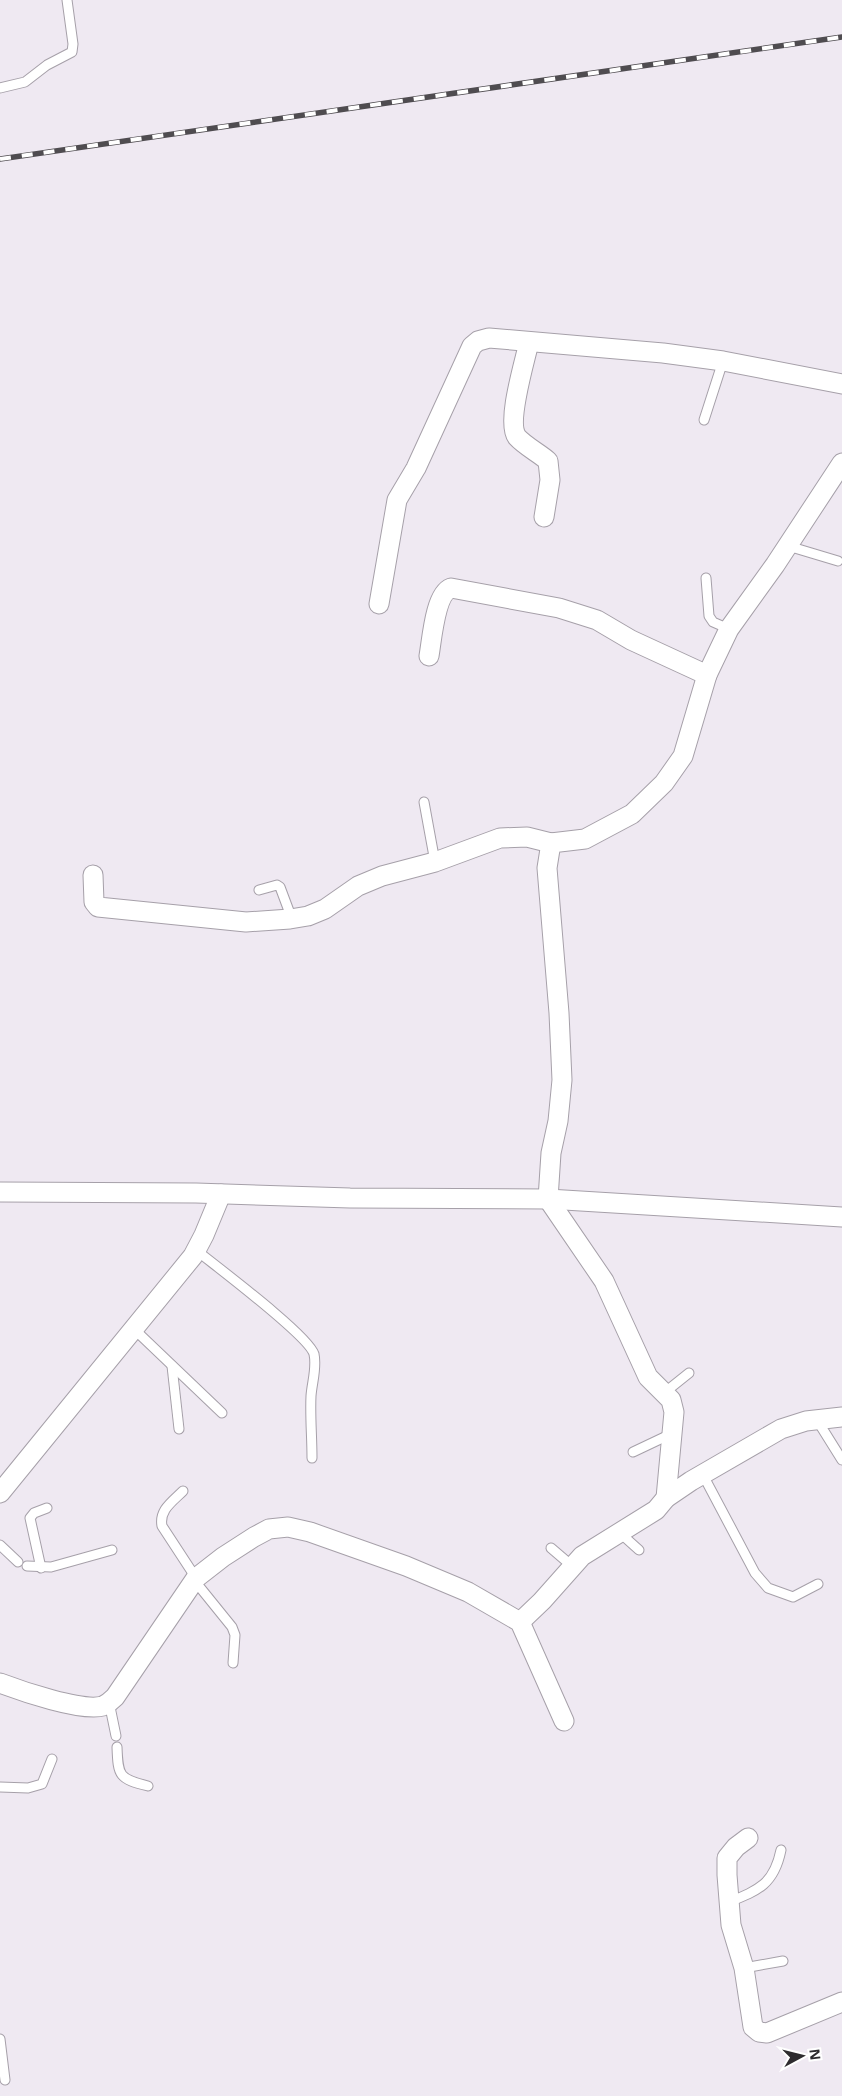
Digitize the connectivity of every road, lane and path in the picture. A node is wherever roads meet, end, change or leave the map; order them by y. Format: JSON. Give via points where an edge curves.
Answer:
{"nodes":[{"id":1,"x":66,"y":0,"type":"edge"},
{"id":2,"x":0,"y":88,"type":"edge"},
{"id":3,"x":529,"y":342,"type":"junction"},
{"id":4,"x":724,"y":361,"type":"junction"},
{"id":5,"x":842,"y":384,"type":"edge"},
{"id":6,"x":704,"y":420,"type":"dead end"},
{"id":7,"x":842,"y":463,"type":"edge"},
{"id":8,"x":544,"y":517,"type":"dead end"},
{"id":9,"x":788,"y":546,"type":"junction"},
{"id":10,"x":838,"y":561,"type":"dead end"},
{"id":11,"x":706,"y":578,"type":"dead end"},
{"id":12,"x":379,"y":604,"type":"dead end"},
{"id":13,"x":729,"y":629,"type":"junction"},
{"id":14,"x":429,"y":656,"type":"dead end"},
{"id":15,"x":707,"y":674,"type":"junction"},
{"id":16,"x":424,"y":802,"type":"dead end"},
{"id":17,"x":551,"y":842,"type":"junction"},
{"id":18,"x":435,"y":862,"type":"junction"},
{"id":19,"x":93,"y":875,"type":"dead end"},
{"id":20,"x":259,"y":890,"type":"dead end"},
{"id":21,"x":292,"y":919,"type":"junction"},
{"id":22,"x":0,"y":1192,"type":"edge"},
{"id":23,"x":221,"y":1194,"type":"junction"},
{"id":24,"x":548,"y":1199,"type":"junction"},
{"id":25,"x":842,"y":1217,"type":"edge"},
{"id":26,"x":196,"y":1250,"type":"junction"},
{"id":27,"x":134,"y":1328,"type":"junction"},
{"id":28,"x":172,"y":1366,"type":"junction"},
{"id":29,"x":689,"y":1373,"type":"dead end"},
{"id":30,"x":664,"y":1393,"type":"junction"},
{"id":31,"x":222,"y":1413,"type":"dead end"},
{"id":32,"x":842,"y":1417,"type":"edge"},
{"id":33,"x":816,"y":1419,"type":"junction"},
{"id":34,"x":179,"y":1429,"type":"dead end"},
{"id":35,"x":671,"y":1434,"type":"junction"},
{"id":36,"x":634,"y":1452,"type":"dead end"},
{"id":37,"x":312,"y":1458,"type":"dead end"},
{"id":38,"x":842,"y":1460,"type":"edge"},
{"id":39,"x":704,"y":1475,"type":"junction"},
{"id":40,"x":182,"y":1491,"type":"dead end"},
{"id":41,"x":0,"y":1493,"type":"edge"},
{"id":42,"x":666,"y":1498,"type":"junction"},
{"id":43,"x":47,"y":1508,"type":"dead end"},
{"id":44,"x":619,"y":1532,"type":"junction"},
{"id":45,"x":0,"y":1545,"type":"edge"},
{"id":46,"x":551,"y":1548,"type":"dead end"},
{"id":47,"x":112,"y":1550,"type":"dead end"},
{"id":48,"x":639,"y":1550,"type":"dead end"},
{"id":49,"x":572,"y":1566,"type":"junction"},
{"id":50,"x":41,"y":1568,"type":"junction"},
{"id":51,"x":195,"y":1579,"type":"junction"},
{"id":52,"x":818,"y":1584,"type":"dead end"},
{"id":53,"x":520,"y":1622,"type":"junction"},
{"id":54,"x":232,"y":1663,"type":"dead end"},
{"id":55,"x":0,"y":1683,"type":"edge"},
{"id":56,"x":109,"y":1702,"type":"junction"},
{"id":57,"x":564,"y":1721,"type":"dead end"},
{"id":58,"x":116,"y":1736,"type":"dead end"},
{"id":59,"x":117,"y":1746,"type":"dead end"},
{"id":60,"x":52,"y":1759,"type":"dead end"},
{"id":61,"x":148,"y":1786,"type":"dead end"},
{"id":62,"x":0,"y":1787,"type":"edge"},
{"id":63,"x":748,"y":1838,"type":"dead end"},
{"id":64,"x":780,"y":1850,"type":"dead end"},
{"id":65,"x":730,"y":1902,"type":"junction"},
{"id":66,"x":783,"y":1961,"type":"dead end"},
{"id":67,"x":744,"y":1968,"type":"junction"},
{"id":68,"x":842,"y":2002,"type":"edge"},
{"id":69,"x":0,"y":2039,"type":"edge"},
{"id":70,"x":5,"y":2080,"type":"dead end"}],
"edges":[{"from":1,"to":2,"type":"lane","via":[[74,44],[72,52],[25,82]]},
{"from":3,"to":4,"type":"street"},
{"from":3,"to":8,"type":"street","via":[[514,415],[514,430],[548,461],[550,480]]},
{"from":3,"to":12,"type":"street","via":[[489,338],[472,346],[416,468],[397,500]]},
{"from":4,"to":5,"type":"street"},
{"from":4,"to":6,"type":"lane"},
{"from":7,"to":9,"type":"street"},
{"from":9,"to":10,"type":"lane"},
{"from":9,"to":13,"type":"street"},
{"from":11,"to":13,"type":"lane","via":[[709,616],[713,622]]},
{"from":13,"to":15,"type":"street"},
{"from":14,"to":15,"type":"street","via":[[440,598],[451,588],[559,608],[597,620],[631,640]]},
{"from":15,"to":17,"type":"street","via":[[683,756],[664,783],[632,814],[585,840]]},
{"from":16,"to":18,"type":"lane"},
{"from":17,"to":18,"type":"street","via":[[527,837],[500,838]]},
{"from":17,"to":24,"type":"street","via":[[547,868],[560,1013],[562,1080]]},
{"from":18,"to":21,"type":"street","via":[[382,876],[358,886],[325,909]]},
{"from":19,"to":21,"type":"street","via":[[94,902],[98,906],[246,922]]},
{"from":20,"to":21,"type":"lane","via":[[280,887]]},
{"from":22,"to":23,"type":"street"},
{"from":23,"to":24,"type":"street"},
{"from":23,"to":26,"type":"street"},
{"from":24,"to":25,"type":"street"},
{"from":24,"to":30,"type":"street","via":[[604,1281],[648,1377]]},
{"from":26,"to":27,"type":"street"},
{"from":26,"to":37,"type":"lane","via":[[309,1345],[315,1367],[310,1404]]},
{"from":27,"to":28,"type":"lane"},
{"from":27,"to":41,"type":"street"},
{"from":28,"to":31,"type":"lane"},
{"from":28,"to":34,"type":"lane"},
{"from":29,"to":30,"type":"lane"},
{"from":30,"to":35,"type":"street","via":[[671,1400],[674,1412]]},
{"from":32,"to":33,"type":"street"},
{"from":33,"to":38,"type":"lane"},
{"from":33,"to":39,"type":"street","via":[[781,1429]]},
{"from":35,"to":36,"type":"lane"},
{"from":35,"to":42,"type":"street"},
{"from":39,"to":42,"type":"street"},
{"from":39,"to":52,"type":"lane","via":[[755,1573],[768,1588],[793,1597]]},
{"from":40,"to":51,"type":"lane","via":[[162,1512],[162,1526]]},
{"from":42,"to":44,"type":"street","via":[[656,1510]]},
{"from":43,"to":50,"type":"lane","via":[[30,1518]]},
{"from":44,"to":48,"type":"lane"},
{"from":44,"to":49,"type":"street"},
{"from":45,"to":50,"type":"lane","via":[[22,1564]]},
{"from":46,"to":49,"type":"lane"},
{"from":47,"to":50,"type":"lane"},
{"from":49,"to":53,"type":"street"},
{"from":51,"to":53,"type":"street","via":[[254,1537],[269,1529],[288,1527],[406,1566],[468,1592]]},
{"from":51,"to":54,"type":"lane","via":[[232,1627],[235,1635]]},
{"from":51,"to":56,"type":"street"},
{"from":53,"to":57,"type":"street"},
{"from":55,"to":56,"type":"street","via":[[31,1694],[91,1707],[104,1706]]},
{"from":56,"to":58,"type":"lane"},
{"from":59,"to":61,"type":"lane","via":[[118,1769],[122,1777]]},
{"from":60,"to":62,"type":"lane","via":[[42,1784],[28,1788]]},
{"from":63,"to":65,"type":"street","via":[[727,1858]]},
{"from":64,"to":65,"type":"lane","via":[[778,1865],[768,1881],[759,1890]]},
{"from":65,"to":67,"type":"street","via":[[731,1925]]},
{"from":66,"to":67,"type":"lane"},
{"from":67,"to":68,"type":"street","via":[[753,2026],[759,2032],[767,2033]]},
{"from":69,"to":70,"type":"lane"}]}
